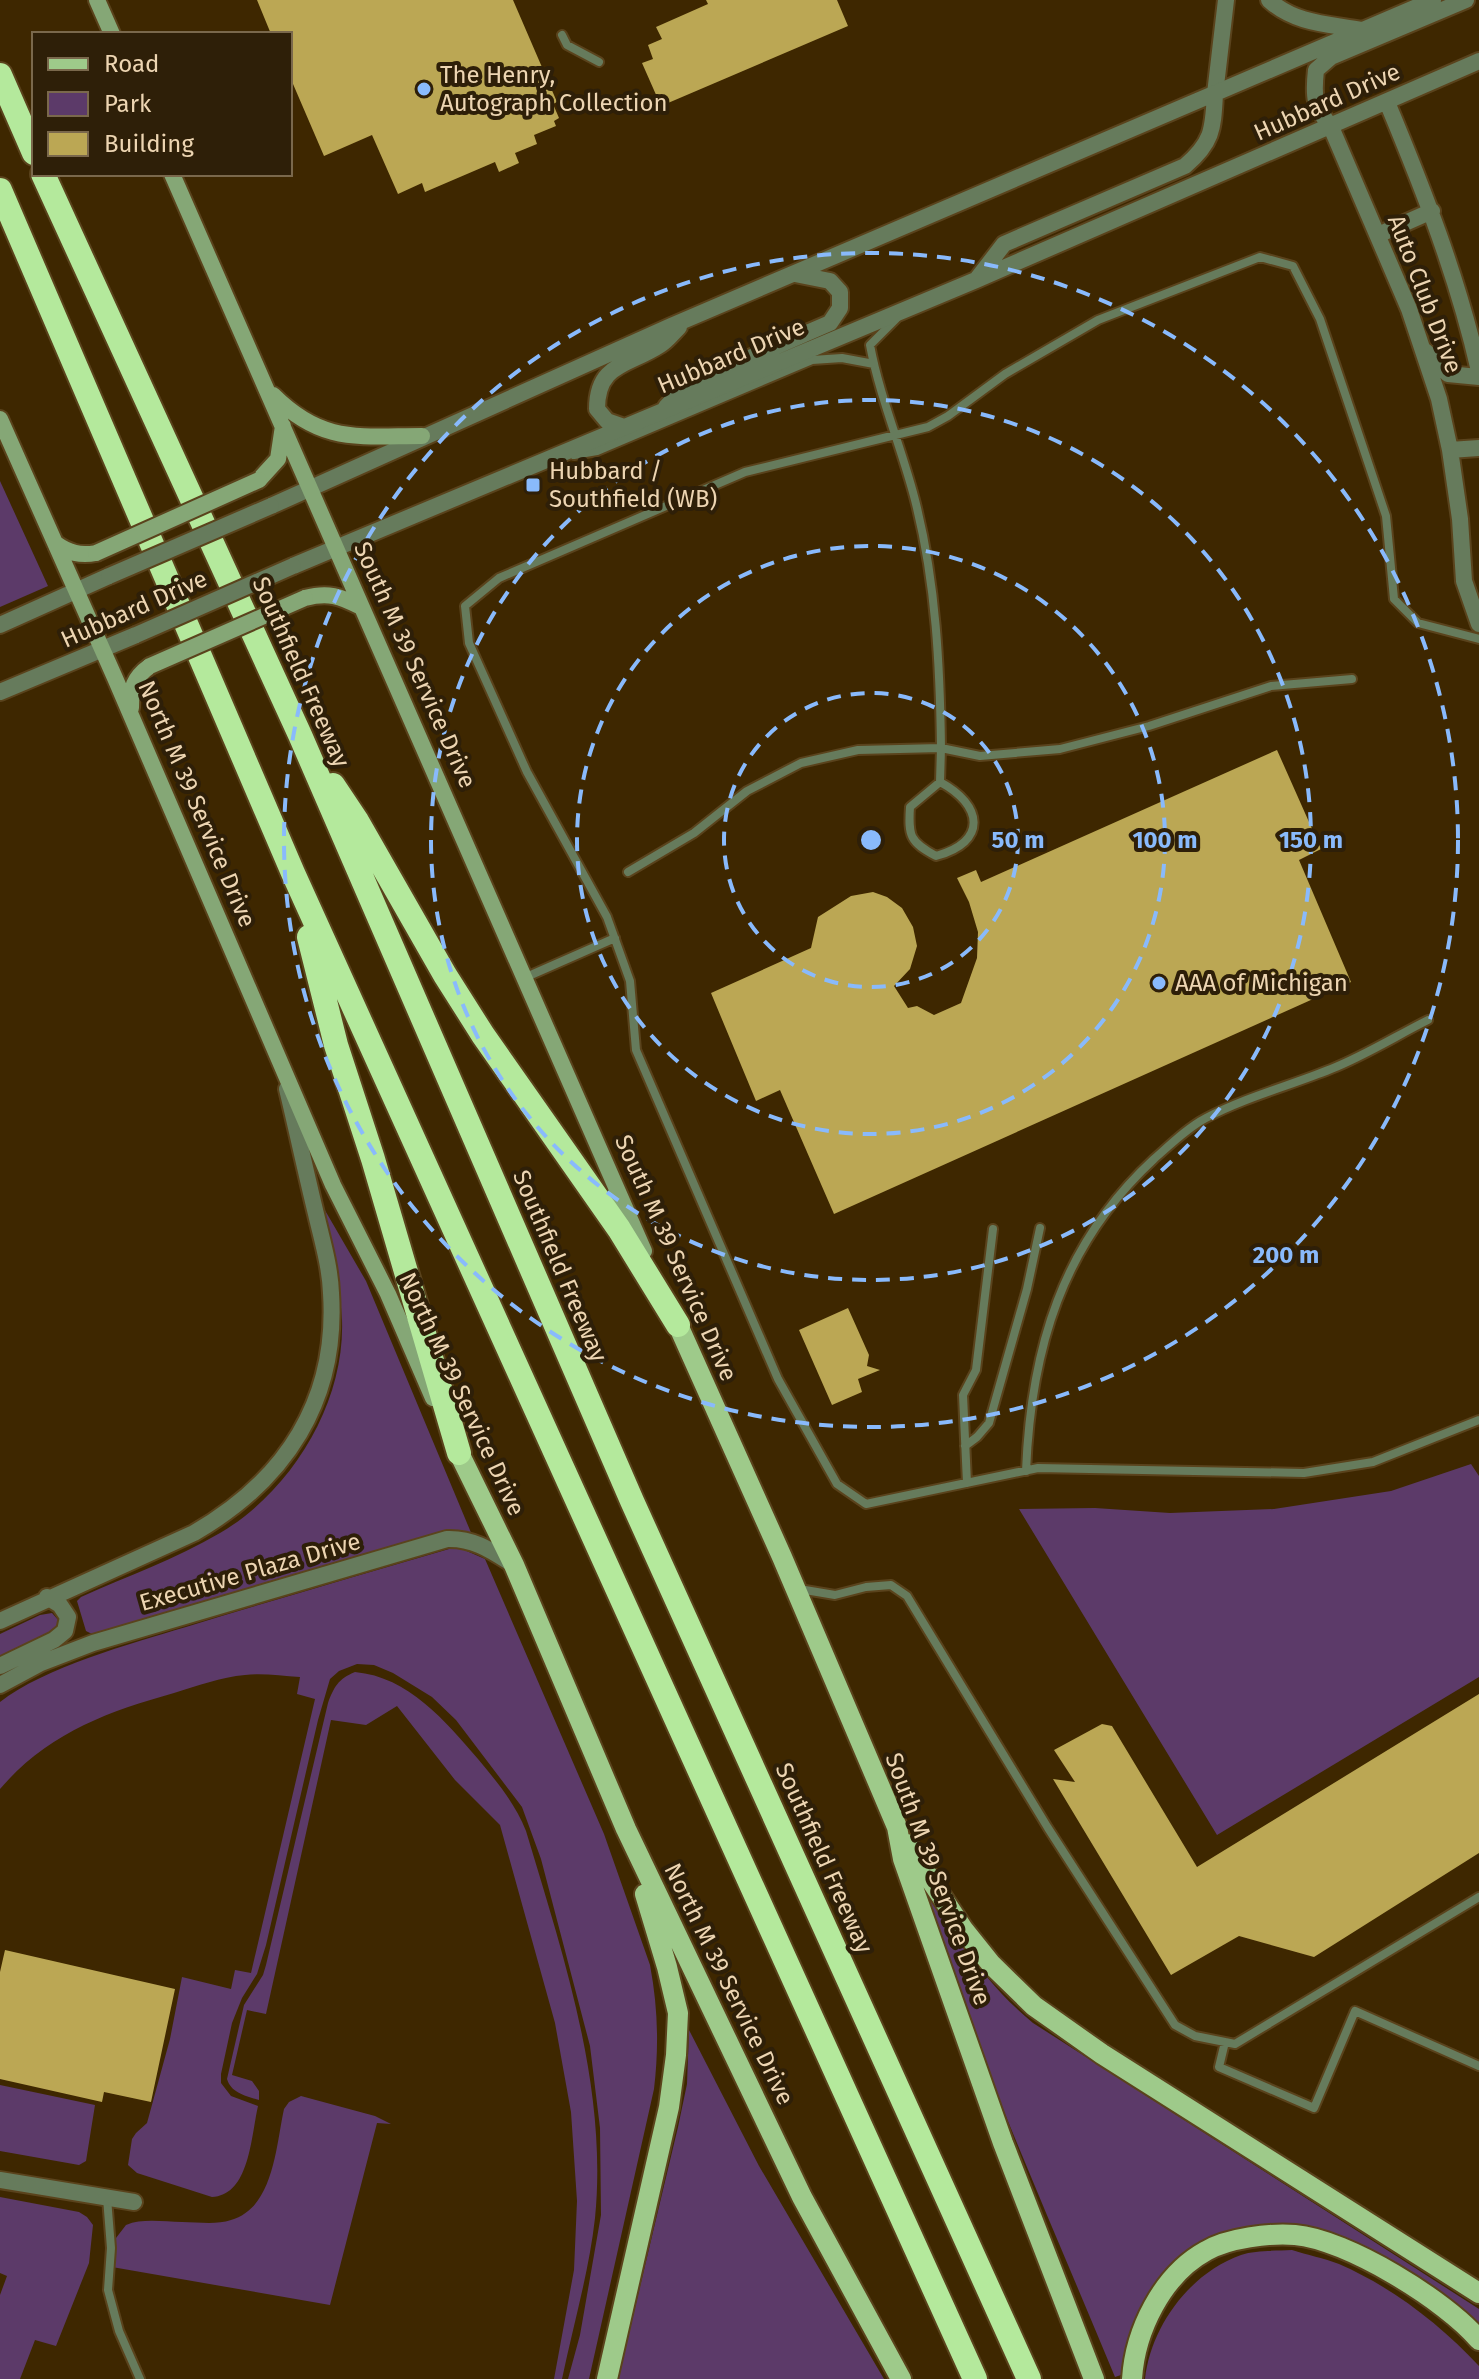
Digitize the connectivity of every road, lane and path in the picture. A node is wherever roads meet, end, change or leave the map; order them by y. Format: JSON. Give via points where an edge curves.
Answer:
{"nodes":[{"id":1,"x":97,"y":0,"type":"edge"},
{"id":2,"x":1226,"y":0,"type":"edge"},
{"id":3,"x":1269,"y":0,"type":"edge"},
{"id":4,"x":1433,"y":0,"type":"edge"},
{"id":5,"x":1466,"y":0,"type":"edge"},
{"id":6,"x":1364,"y":30,"type":"junction"},
{"id":7,"x":111,"y":32,"type":"edge"},
{"id":8,"x":562,"y":35,"type":"dead end"},
{"id":9,"x":1479,"y":61,"type":"edge"},
{"id":10,"x":599,"y":62,"type":"dead end"},
{"id":11,"x":0,"y":75,"type":"edge"},
{"id":12,"x":1215,"y":94,"type":"junction"},
{"id":13,"x":1387,"y":102,"type":"junction"},
{"id":14,"x":1331,"y":127,"type":"junction"},
{"id":15,"x":32,"y":148,"type":"edge"},
{"id":16,"x":44,"y":176,"type":"edge"},
{"id":17,"x":173,"y":176,"type":"edge"},
{"id":18,"x":0,"y":190,"type":"edge"},
{"id":19,"x":1432,"y":211,"type":"junction"},
{"id":20,"x":1378,"y":235,"type":"junction"},
{"id":21,"x":795,"y":274,"type":"junction"},
{"id":22,"x":976,"y":280,"type":"junction"},
{"id":23,"x":905,"y":310,"type":"junction"},
{"id":24,"x":686,"y":321,"type":"junction"},
{"id":25,"x":1424,"y":349,"type":"junction"},
{"id":26,"x":874,"y":364,"type":"junction"},
{"id":27,"x":1479,"y":374,"type":"edge"},
{"id":28,"x":265,"y":387,"type":"junction"},
{"id":29,"x":662,"y":411,"type":"junction"},
{"id":30,"x":0,"y":419,"type":"edge"},
{"id":31,"x":283,"y":426,"type":"junction"},
{"id":32,"x":624,"y":427,"type":"junction"},
{"id":33,"x":895,"y":435,"type":"junction"},
{"id":34,"x":422,"y":436,"type":"junction"},
{"id":35,"x":1479,"y":448,"type":"edge"},
{"id":36,"x":1450,"y":450,"type":"junction"},
{"id":37,"x":543,"y":461,"type":"junction"},
{"id":38,"x":310,"y":489,"type":"junction"},
{"id":39,"x":55,"y":543,"type":"junction"},
{"id":40,"x":336,"y":548,"type":"junction"},
{"id":41,"x":76,"y":591,"type":"junction"},
{"id":42,"x":361,"y":607,"type":"junction"},
{"id":43,"x":1479,"y":624,"type":"edge"},
{"id":44,"x":0,"y":625,"type":"edge"},
{"id":45,"x":1479,"y":639,"type":"edge"},
{"id":46,"x":102,"y":650,"type":"junction"},
{"id":47,"x":1352,"y":679,"type":"dead end"},
{"id":48,"x":0,"y":692,"type":"edge"},
{"id":49,"x":131,"y":717,"type":"junction"},
{"id":50,"x":300,"y":735,"type":"junction"},
{"id":51,"x":941,"y":748,"type":"junction"},
{"id":52,"x":940,"y":782,"type":"junction"},
{"id":53,"x":628,"y":872,"type":"dead end"},
{"id":54,"x":293,"y":873,"type":"junction"},
{"id":55,"x":615,"y":938,"type":"junction"},
{"id":56,"x":524,"y":978,"type":"junction"},
{"id":57,"x":1428,"y":1020,"type":"dead end"},
{"id":58,"x":283,"y":1072,"type":"junction"},
{"id":59,"x":1040,"y":1228,"type":"dead end"},
{"id":60,"x":993,"y":1229,"type":"dead end"},
{"id":61,"x":678,"y":1325,"type":"junction"},
{"id":62,"x":1479,"y":1420,"type":"edge"},
{"id":63,"x":965,"y":1446,"type":"junction"},
{"id":64,"x":459,"y":1453,"type":"junction"},
{"id":65,"x":1026,"y":1471,"type":"junction"},
{"id":66,"x":967,"y":1483,"type":"junction"},
{"id":67,"x":514,"y":1565,"type":"junction"},
{"id":68,"x":795,"y":1588,"type":"junction"},
{"id":69,"x":47,"y":1597,"type":"junction"},
{"id":70,"x":0,"y":1621,"type":"edge"},
{"id":71,"x":0,"y":1666,"type":"edge"},
{"id":72,"x":0,"y":1685,"type":"edge"},
{"id":73,"x":897,"y":1827,"type":"junction"},
{"id":74,"x":626,"y":1829,"type":"junction"},
{"id":75,"x":1479,"y":1897,"type":"edge"},
{"id":76,"x":1225,"y":2042,"type":"junction"},
{"id":77,"x":1479,"y":2066,"type":"edge"},
{"id":78,"x":0,"y":2180,"type":"edge"},
{"id":79,"x":107,"y":2198,"type":"junction"},
{"id":80,"x":134,"y":2202,"type":"dead end"},
{"id":81,"x":1479,"y":2293,"type":"edge"},
{"id":82,"x":1479,"y":2340,"type":"edge"},
{"id":83,"x":140,"y":2379,"type":"edge"},
{"id":84,"x":607,"y":2379,"type":"edge"},
{"id":85,"x":901,"y":2379,"type":"edge"},
{"id":86,"x":975,"y":2379,"type":"edge"},
{"id":87,"x":1029,"y":2379,"type":"edge"},
{"id":88,"x":1094,"y":2379,"type":"edge"},
{"id":89,"x":1132,"y":2379,"type":"edge"}],
"edges":[{"from":1,"to":7,"type":"main road"},
{"from":2,"to":12,"type":"street"},
{"from":3,"to":6,"type":"street","via":[[1302,20]]},
{"from":4,"to":6,"type":"street","name":"Hubbard Drive"},
{"from":5,"to":14,"type":"street","name":"Auto Club Drive","via":[[1331,57],[1316,70],[1318,111]]},
{"from":6,"to":12,"type":"street","name":"Hubbard Drive"},
{"from":8,"to":10,"type":"lane","via":[[567,45]]},
{"from":9,"to":13,"type":"street","name":"Hubbard Drive"},
{"from":11,"to":15,"type":"highway"},
{"from":12,"to":21,"type":"street","name":"Hubbard Drive"},
{"from":12,"to":22,"type":"street","via":[[1213,130],[1203,150],[1185,166],[1004,244]]},
{"from":13,"to":14,"type":"street","name":"Hubbard Drive"},
{"from":13,"to":19,"type":"street","name":"Auto Club Drive"},
{"from":14,"to":20,"type":"street","name":"Auto Club Drive"},
{"from":14,"to":22,"type":"street","name":"Hubbard Drive"},
{"from":16,"to":50,"type":"highway","name":"Southfield Freeway"},
{"from":17,"to":28,"type":"main road","name":"South M 39 Service Drive"},
{"from":18,"to":54,"type":"highway"},
{"from":19,"to":20,"type":"street"},
{"from":19,"to":27,"type":"street","name":"Auto Club Drive"},
{"from":20,"to":25,"type":"street","name":"Auto Club Drive"},
{"from":21,"to":24,"type":"street","name":"Hubbard Drive"},
{"from":21,"to":29,"type":"street","via":[[830,281],[840,292],[840,308],[830,323],[687,385]]},
{"from":22,"to":23,"type":"street","name":"Hubbard Drive"},
{"from":23,"to":26,"type":"lane","via":[[870,345]]},
{"from":23,"to":29,"type":"street","name":"Hubbard Drive"},
{"from":24,"to":32,"type":"street","via":[[662,344],[608,373],[597,391],[597,409],[607,421]]},
{"from":24,"to":34,"type":"street","name":"Hubbard Drive"},
{"from":25,"to":27,"type":"street","via":[[1448,374]]},
{"from":25,"to":36,"type":"street","name":"Auto Club Drive"},
{"from":26,"to":33,"type":"lane"},
{"from":26,"to":37,"type":"lane","via":[[812,360],[597,451]]},
{"from":28,"to":31,"type":"main road","name":"South M 39 Service Drive"},
{"from":28,"to":34,"type":"main road","via":[[307,424],[346,436]]},
{"from":29,"to":32,"type":"street","name":"Hubbard Drive"},
{"from":30,"to":39,"type":"main road","name":"North M 39 Service Drive"},
{"from":31,"to":38,"type":"main road","name":"South M 39 Service Drive"},
{"from":31,"to":39,"type":"main road","bridge":true,"via":[[278,459],[259,480],[96,553],[77,554]]},
{"from":32,"to":37,"type":"street","name":"Hubbard Drive"},
{"from":33,"to":45,"type":"lane","via":[[948,416],[1005,374],[1098,320],[1260,257],[1293,266],[1320,319],[1386,516],[1394,599],[1418,623]]},
{"from":33,"to":51,"type":"lane","via":[[917,505],[933,600]]},
{"from":33,"to":55,"type":"lane","via":[[745,472],[499,578],[465,606],[469,643],[514,744]]},
{"from":34,"to":38,"type":"street","name":"Hubbard Drive"},
{"from":35,"to":36,"type":"street"},
{"from":36,"to":43,"type":"street","name":"Auto Club Drive","via":[[1464,581]]},
{"from":37,"to":40,"type":"street","name":"Hubbard Drive"},
{"from":38,"to":40,"type":"main road","name":"South M 39 Service Drive"},
{"from":38,"to":41,"type":"street","name":"Hubbard Drive","bridge":true},
{"from":39,"to":41,"type":"main road","name":"North M 39 Service Drive"},
{"from":40,"to":42,"type":"main road","name":"South M 39 Service Drive"},
{"from":40,"to":46,"type":"street","name":"Hubbard Drive","bridge":true},
{"from":41,"to":44,"type":"street","name":"Hubbard Drive"},
{"from":41,"to":46,"type":"main road","name":"North M 39 Service Drive"},
{"from":42,"to":49,"type":"main road","bridge":true,"via":[[323,593],[305,598],[150,666],[131,688]]},
{"from":42,"to":56,"type":"main road","name":"South M 39 Service Drive"},
{"from":46,"to":48,"type":"street","name":"Hubbard Drive"},
{"from":46,"to":49,"type":"main road","name":"North M 39 Service Drive"},
{"from":47,"to":51,"type":"lane","via":[[1271,686],[1060,749],[980,756]]},
{"from":49,"to":58,"type":"main road","name":"North M 39 Service Drive"},
{"from":50,"to":61,"type":"highway","via":[[357,821],[475,1023],[619,1229]]},
{"from":50,"to":87,"type":"highway","name":"Southfield Freeway","via":[[625,1487]]},
{"from":51,"to":52,"type":"lane"},
{"from":51,"to":53,"type":"lane","via":[[858,750],[801,763],[747,791],[694,833]]},
{"from":52,"to":52,"type":"lane","via":[[910,807],[908,829],[916,845],[936,856],[956,851],[970,838],[974,822],[969,805]]},
{"from":54,"to":64,"type":"highway","via":[[336,1045]]},
{"from":54,"to":86,"type":"highway"},
{"from":55,"to":56,"type":"lane"},
{"from":55,"to":66,"type":"lane","via":[[630,981],[636,1050],[778,1379],[837,1484],[866,1504]]},
{"from":56,"to":61,"type":"main road","name":"South M 39 Service Drive"},
{"from":57,"to":65,"type":"lane","via":[[1336,1067],[1203,1120],[1133,1178],[1069,1269],[1052,1315],[1028,1417]]},
{"from":58,"to":64,"type":"main road","name":"North M 39 Service Drive"},
{"from":58,"to":69,"type":"street","name":"Executive Plaza Drive","via":[[331,1289],[332,1347],[315,1405],[275,1470],[217,1520]]},
{"from":59,"to":63,"type":"lane","via":[[989,1423]]},
{"from":60,"to":63,"type":"lane","via":[[976,1370],[963,1395]]},
{"from":61,"to":68,"type":"main road","name":"South M 39 Service Drive"},
{"from":62,"to":65,"type":"lane","via":[[1373,1462],[1304,1473]]},
{"from":63,"to":66,"type":"lane"},
{"from":64,"to":67,"type":"main road","name":"North M 39 Service Drive"},
{"from":65,"to":66,"type":"lane"},
{"from":67,"to":72,"type":"street","name":"Executive Plaza Drive","via":[[477,1542],[447,1539],[93,1643]]},
{"from":67,"to":74,"type":"main road","name":"North M 39 Service Drive"},
{"from":68,"to":73,"type":"main road","name":"South M 39 Service Drive"},
{"from":68,"to":76,"type":"lane","via":[[835,1595],[891,1585],[907,1596],[1175,2025]]},
{"from":69,"to":70,"type":"street","name":"Executive Plaza Drive"},
{"from":69,"to":71,"type":"street","via":[[68,1617],[65,1631]]},
{"from":73,"to":81,"type":"main road","via":[[963,1929],[1034,2006]]},
{"from":73,"to":88,"type":"main road","name":"South M 39 Service Drive","via":[[903,1859],[1003,2143]]},
{"from":74,"to":84,"type":"main road","via":[[678,2013],[669,2107]]},
{"from":74,"to":85,"type":"main road","name":"North M 39 Service Drive","via":[[802,2197]]},
{"from":75,"to":76,"type":"lane","via":[[1235,2044]]},
{"from":76,"to":77,"type":"lane","via":[[1219,2067],[1314,2108],[1355,2011]]},
{"from":78,"to":79,"type":"street"},
{"from":79,"to":80,"type":"street"},
{"from":79,"to":83,"type":"lane","via":[[108,2290]]},
{"from":82,"to":89,"type":"main road","via":[[1415,2287],[1355,2253],[1297,2235],[1250,2237],[1207,2250],[1173,2276],[1147,2319]]}]}
